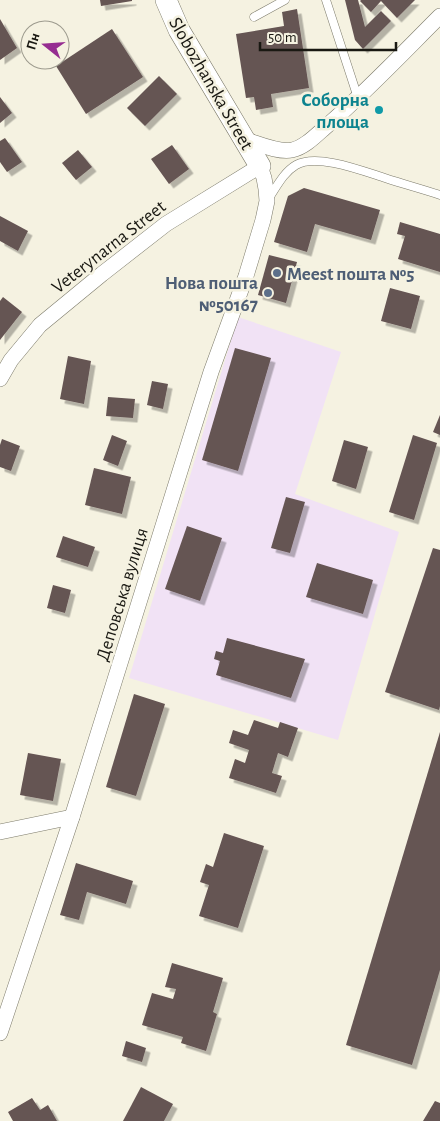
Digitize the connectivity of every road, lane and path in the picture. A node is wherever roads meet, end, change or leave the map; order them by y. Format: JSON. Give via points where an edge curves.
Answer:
{"nodes":[{"id":1,"x":166,"y":0,"type":"edge"},
{"id":2,"x":285,"y":0,"type":"edge"},
{"id":3,"x":326,"y":0,"type":"edge"},
{"id":4,"x":440,"y":16,"type":"edge"},
{"id":5,"x":254,"y":17,"type":"dead end"},
{"id":6,"x":358,"y":98,"type":"junction"},
{"id":7,"x":243,"y":139,"type":"junction"},
{"id":8,"x":260,"y":166,"type":"junction"},
{"id":9,"x":440,"y":195,"type":"edge"},
{"id":10,"x":267,"y":201,"type":"junction"},
{"id":11,"x":0,"y":379,"type":"edge"},
{"id":12,"x":72,"y":817,"type":"junction"},
{"id":13,"x":0,"y":832,"type":"edge"},
{"id":14,"x":0,"y":1033,"type":"edge"}],
"edges":[{"from":1,"to":7,"type":"street","name":"Slobozhanska Street","via":[[179,30]]},
{"from":2,"to":5,"type":"lane"},
{"from":3,"to":6,"type":"lane"},
{"from":4,"to":6,"type":"street"},
{"from":6,"to":7,"type":"street","via":[[298,148],[280,150]]},
{"from":7,"to":8,"type":"street","name":"Slobozhanska Street"},
{"from":8,"to":10,"type":"street","name":"Деповська вулиця"},
{"from":8,"to":11,"type":"street","name":"Veterynarna Street","via":[[166,224],[46,319],[11,360]]},
{"from":9,"to":10,"type":"lane","via":[[349,167],[312,161],[296,165]]},
{"from":10,"to":12,"type":"street","name":"Деповська вулиця","via":[[255,248],[211,372]]},
{"from":12,"to":13,"type":"street"},
{"from":12,"to":14,"type":"street","name":"Деповська вулиця"}]}
